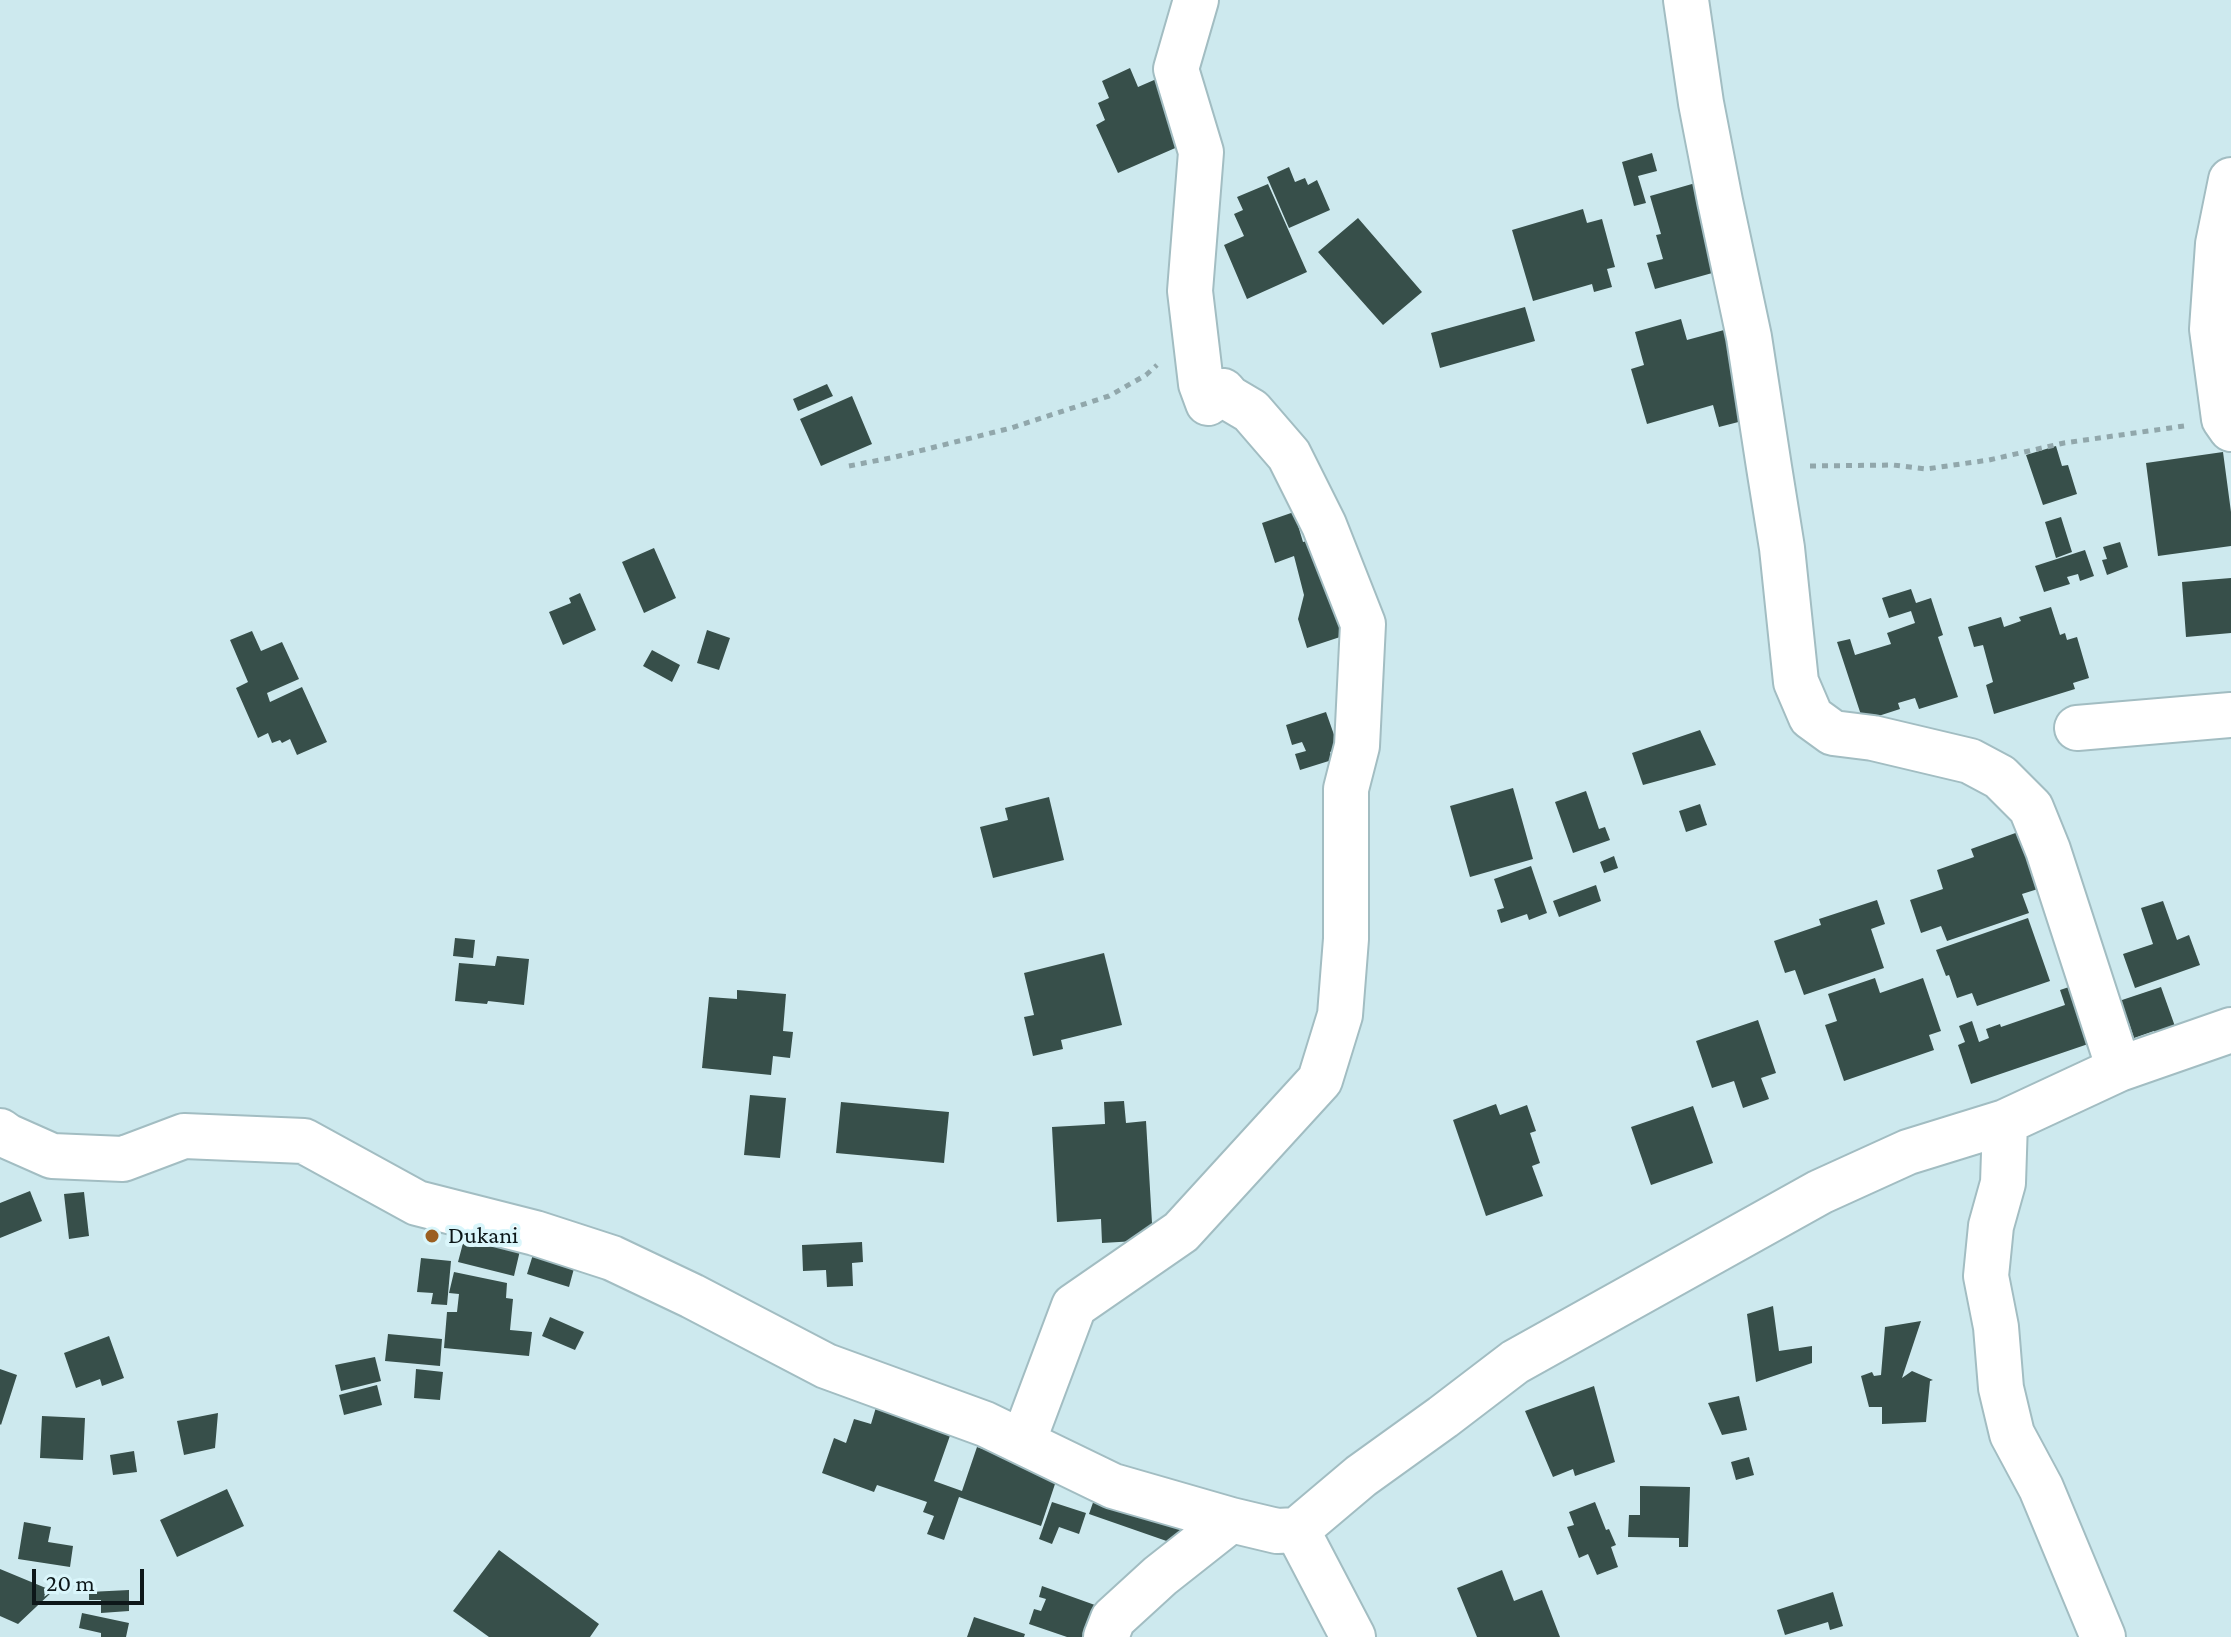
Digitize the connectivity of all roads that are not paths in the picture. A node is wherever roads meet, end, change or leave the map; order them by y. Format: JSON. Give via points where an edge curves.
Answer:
{"nodes":[{"id":1,"x":1196,"y":0,"type":"edge"},
{"id":2,"x":1686,"y":0,"type":"edge"},
{"id":3,"x":2231,"y":180,"type":"edge"},
{"id":4,"x":2228,"y":424,"type":"edge"},
{"id":5,"x":2231,"y":715,"type":"edge"},
{"id":6,"x":2077,"y":728,"type":"dead end"},
{"id":7,"x":2231,"y":1030,"type":"edge"},
{"id":8,"x":2119,"y":1069,"type":"junction"},
{"id":9,"x":2005,"y":1122,"type":"junction"},
{"id":10,"x":0,"y":1131,"type":"edge"},
{"id":11,"x":1023,"y":1442,"type":"junction"},
{"id":12,"x":1231,"y":1520,"type":"junction"},
{"id":13,"x":1297,"y":1530,"type":"junction"},
{"id":14,"x":1106,"y":1637,"type":"edge"},
{"id":15,"x":1353,"y":1637,"type":"edge"},
{"id":16,"x":2103,"y":1637,"type":"edge"}],
"edges":[{"from":1,"to":11,"type":"street","via":[[1176,69],[1201,152],[1190,291],[1201,384],[1208,403],[1223,391],[1251,411],[1289,455],[1363,624],[1357,746],[1346,789],[1340,1015],[1320,1080],[1181,1232],[1074,1306]]},
{"from":2,"to":8,"type":"street","via":[[1701,103],[1749,337],[1782,548],[1796,682],[1811,717],[1833,733],[1970,761],[2000,777],[2031,808]]},
{"from":3,"to":4,"type":"street","via":[[2218,244],[2212,329]]},
{"from":5,"to":6,"type":"street"},
{"from":7,"to":8,"type":"street"},
{"from":8,"to":9,"type":"street"},
{"from":9,"to":13,"type":"street","via":[[1908,1152],[1820,1192],[1515,1362]]},
{"from":9,"to":16,"type":"street","via":[[2003,1183],[1991,1226],[1986,1276],[2001,1388],[2012,1434],[2041,1488]]},
{"from":10,"to":11,"type":"street","via":[[52,1156],[123,1159],[184,1136],[304,1141],[417,1203],[612,1258],[826,1366]]},
{"from":11,"to":12,"type":"street","via":[[1113,1486]]},
{"from":12,"to":13,"type":"street"},
{"from":12,"to":14,"type":"street","via":[[1113,1619]]},
{"from":13,"to":15,"type":"street"}]}
